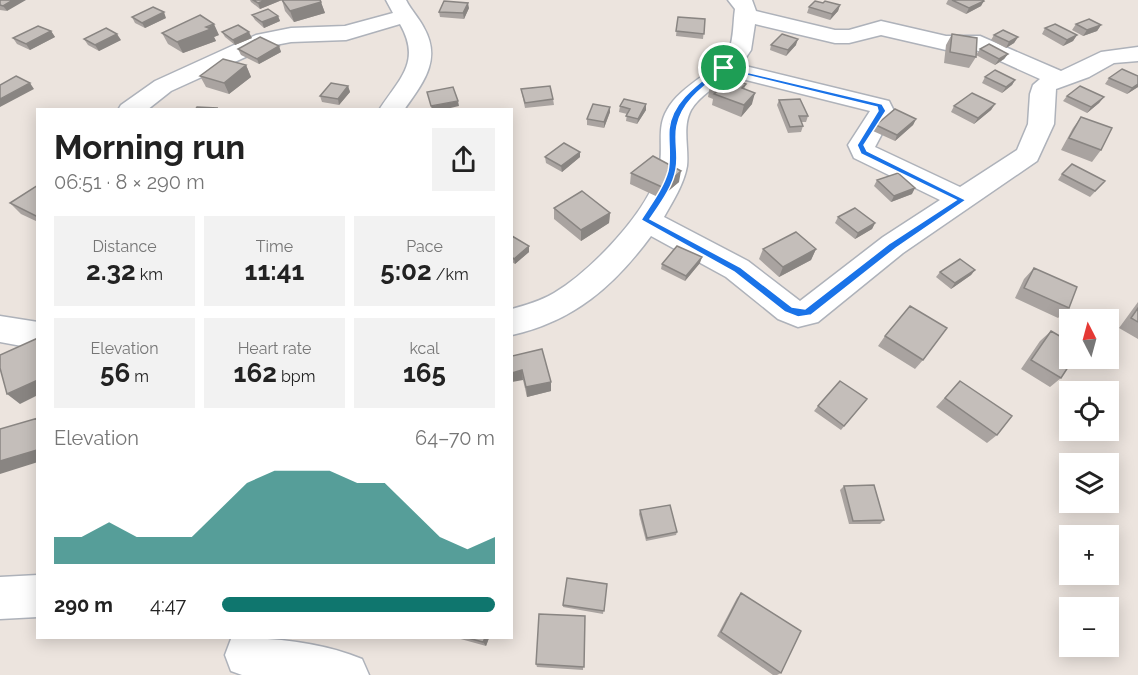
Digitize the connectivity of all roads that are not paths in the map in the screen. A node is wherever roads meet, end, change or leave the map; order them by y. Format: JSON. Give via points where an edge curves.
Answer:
{"nodes":[{"id":1,"x":742,"y":7,"type":"edge"},
{"id":2,"x":401,"y":8,"type":"edge"},
{"id":3,"x":1138,"y":54,"type":"edge"},
{"id":4,"x":724,"y":68,"type":"junction"},
{"id":5,"x":1059,"y":79,"type":"junction"},
{"id":6,"x":133,"y":108,"type":"edge"},
{"id":7,"x":392,"y":108,"type":"edge"},
{"id":8,"x":962,"y":200,"type":"junction"},
{"id":9,"x":645,"y":220,"type":"junction"},
{"id":10,"x":513,"y":322,"type":"edge"},
{"id":11,"x":0,"y":329,"type":"edge"},
{"id":12,"x":36,"y":336,"type":"edge"},
{"id":13,"x":36,"y":596,"type":"edge"},
{"id":14,"x":0,"y":598,"type":"edge"},
{"id":15,"x":246,"y":656,"type":"edge"},
{"id":16,"x":346,"y":675,"type":"edge"}],
"edges":[{"from":1,"to":4,"type":"street","via":[[740,50]]},
{"from":1,"to":5,"type":"street","via":[[834,36],[854,36],[880,28],[946,43],[980,43]]},
{"from":2,"to":6,"type":"street","via":[[346,33],[264,40],[163,86]]},
{"from":2,"to":7,"type":"street","via":[[422,46],[423,61]]},
{"from":3,"to":5,"type":"street","via":[[1109,57]]},
{"from":4,"to":8,"type":"street","via":[[880,106],[882,111],[861,145],[863,152]]},
{"from":4,"to":9,"type":"street","via":[[698,88],[677,114],[672,169],[663,193]]},
{"from":5,"to":8,"type":"street","via":[[1042,89],[1043,118],[1028,155]]},
{"from":8,"to":9,"type":"street","via":[[893,245],[807,313],[798,314],[737,269]]},
{"from":9,"to":10,"type":"street","via":[[631,242],[576,296],[547,312]]},
{"from":11,"to":12,"type":"street"},
{"from":13,"to":14,"type":"street"},
{"from":15,"to":16,"type":"street"}]}
